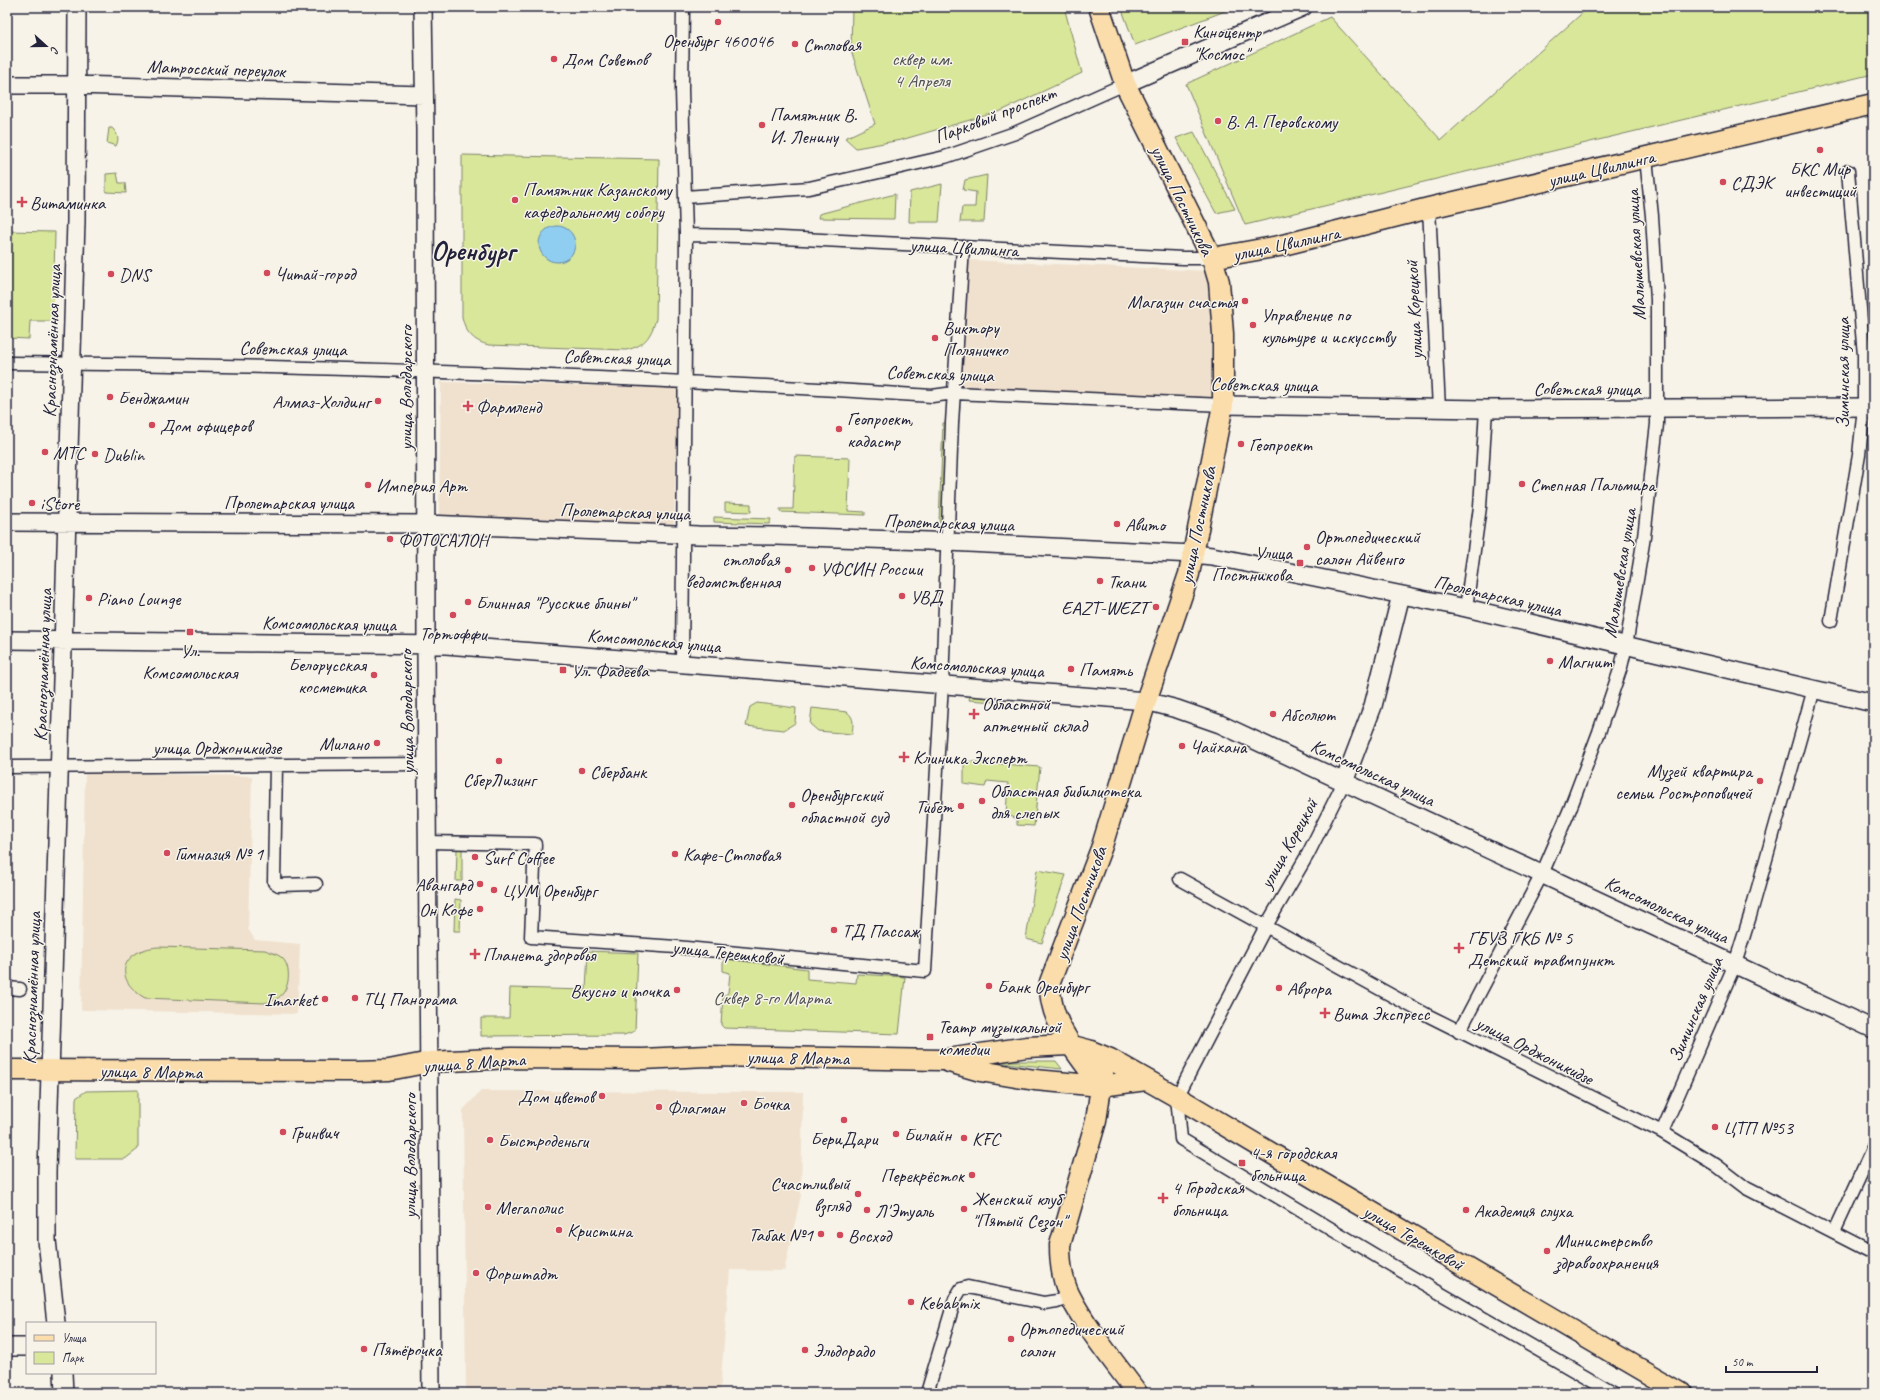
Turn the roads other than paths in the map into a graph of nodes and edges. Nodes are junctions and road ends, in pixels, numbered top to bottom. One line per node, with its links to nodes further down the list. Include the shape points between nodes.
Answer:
1 (77, 7): 6 (main road, Краснознамённая улица)
2 (423, 7): 9 (main road, улица Володарского)
3 (683, 7): 13 (street)
4 (1099, 7): 7 (main road, улица Постникова)
5 (1303, 7): 7 (main road, Парковый проспект)
6 (75, 84): 8 (main road, Матросский переулок); 9 (main road, Матросский переулок); 19 (main road, Краснознамённая улица, via 77,171)
7 (1125, 84): 13 (street, Парковый проспект, via 979,146 945,157 809,188); 17 (main road, улица Постникова)
8 (7, 85)
9 (424, 95): 20 (main road, улица Володарского)
10 (1873, 104): 11 (main road, улица Цвиллинга)
11 (1646, 158): 14 (main road, улица Цвиллинга); 27 (street, Малышевская улица, via 1657,300)
12 (1848, 171): 24 (street, Зиминская улица)
13 (685, 197): 15 (street)
14 (1429, 208): 17 (main road, улица Цвиллинга, via 1287,244); 25 (street, улица Корецкой)
15 (686, 235): 16 (street, улица Цвиллинга); 21 (street)
16 (963, 247): 17 (street, улица Цвиллинга); 22 (street)
17 (1212, 258): 23 (main road, улица Постникова, via 1219,282 1222,319)
18 (7, 363): 19 (street, Советская улица)
19 (72, 363): 20 (street, Советская улица); 29 (main road, Краснознамённая улица)
20 (427, 372): 21 (street, Советская улица); 30 (main road, улица Володарского)
21 (686, 381): 22 (street, Советская улица, via 932,396); 31 (street)
22 (954, 393): 23 (street, Советская улица); 32 (street)
23 (1222, 405): 25 (main road, Советская улица); 33 (main road, улица Постникова)
24 (1869, 407): 27 (main road, Советская улица); 36 (street, Зиминская улица)
25 (1439, 409): 26 (main road, Советская улица)
26 (1486, 409): 27 (main road, Советская улица); 35 (street, via 1480,507)
27 (1657, 409): 40 (street, Малышевская улица, via 1644,537)
28 (7, 522): 29 (main road, Пролетарская улица)
29 (68, 522): 30 (main road, Пролетарская улица); 38 (main road, Краснознамённая улица)
30 (426, 524): 31 (main road, Пролетарская улица); 39 (main road, улица Володарского)
31 (685, 534): 32 (main road, Пролетарская улица); 41 (street)
32 (949, 543): 33 (main road, Пролетарская улица); 42 (street)
33 (1194, 554): 34 (main road, Пролетарская улица); 44 (main road, улица Постникова)
34 (1401, 595): 35 (main road, Пролетарская улица); 50 (main road, улица Корецкой, via 1373,706)
35 (1466, 608): 40 (main road, Пролетарская улица)
36 (1831, 621)
37 (7, 640): 38 (main road, Комсомольская улица)
38 (65, 640): 39 (main road, Комсомольская улица); 49 (main road, Краснознамённая улица)
39 (426, 645): 41 (main road, Комсомольская улица); 46 (main road, улица Володарского)
40 (1626, 646): 43 (main road, Пролетарская улица); 52 (street, Малышевская улица, via 1599,732)
41 (682, 663): 42 (main road, Комсомольская улица)
42 (942, 684): 44 (main road, Комсомольская улица); 51 (street, улица Терешковой, via 925,971 676,947 531,937 535,844)
43 (1814, 689): 45 (main road, Пролетарская улица); 56 (street, Зиминская улица)
44 (1146, 701): 50 (main road, Комсомольская улица, via 1220,724); 61 (main road, улица Постникова, via 1102,846 1050,982 1049,995)
45 (1873, 703)
46 (428, 764): 47 (street, улица Орджоникидзе); 51 (main road, улица Володарского)
47 (276, 765): 49 (street, улица Орджоникидзе); 54 (street, via 274,882 279,885)
48 (7, 767): 49 (street, улица Орджоникидзе)
49 (60, 768): 66 (main road, Краснознамённая улица)
50 (1344, 782): 52 (main road, Комсомольская улица); 55 (street, улица Корецкой, via 1308,854)
51 (428, 842): 64 (main road, улица Володарского)
52 (1542, 874): 56 (main road, Комсомольская улица); 60 (street, Малышевская улица)
53 (1180, 879): 55 (street, улица Орджоникидзе)
54 (316, 884)
55 (1266, 926): 60 (street, улица Орджоникидзе); 69 (street, улица Корецкой)
56 (1735, 964): 59 (main road, Комсомольская улица); 70 (street, Зиминская улица)
57 (7, 988): 58 (street)
58 (20, 988)
59 (1873, 1029)
60 (1459, 1032): 70 (street, улица Орджоникидзе)
61 (1069, 1044): 62 (main road, улица Терешковой); 63 (main road, улица 8 Марта, via 1027,1047); 68 (main road, улица Постникова)
62 (1110, 1059): 67 (main road, улица Терешковой); 68 (main road)
63 (941, 1060): 64 (main road, улица 8 Марта, via 707,1056 511,1058); 68 (main road, улица 8 Марта, via 980,1071)
64 (430, 1062): 66 (main road, улица 8 Марта, via 389,1070 356,1071); 80 (main road, улица Володарского)
65 (7, 1070): 66 (main road, улица 8 Марта)
66 (49, 1070): 75 (main road, Краснознамённая улица, via 47,1240)
67 (1146, 1080): 68 (main road); 69 (main road, улица Терешковой)
68 (1100, 1086): 74 (main road, via 1096,1121 1060,1245 1061,1266)
69 (1177, 1097): 83 (street, via 1181,1140); 84 (main road, улица Терешковой)
70 (1662, 1132): 72 (street, улица Орджоникидзе, via 1716,1165 1746,1188)
71 (1873, 1148): 72 (street)
72 (1834, 1232): 73 (street, улица Орджоникидзе)
73 (1873, 1252)
74 (1070, 1296): 81 (street, via 1044,1303 968,1287 961,1289 955,1299); 82 (main road)
75 (56, 1322)
76 (7, 1346): 77 (main road)
77 (26, 1347)
78 (63, 1374): 79 (main road)
79 (64, 1393)
80 (431, 1393)
81 (927, 1393)
82 (1137, 1393)
83 (1614, 1393)
84 (1682, 1393)

